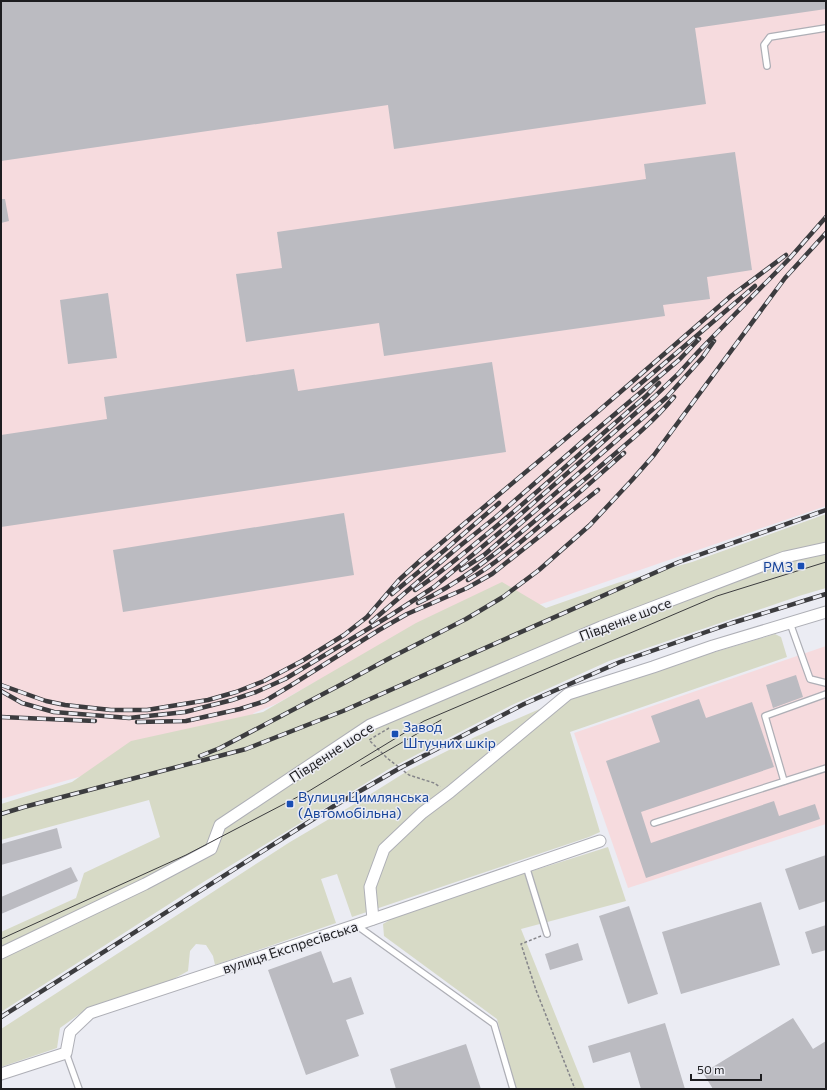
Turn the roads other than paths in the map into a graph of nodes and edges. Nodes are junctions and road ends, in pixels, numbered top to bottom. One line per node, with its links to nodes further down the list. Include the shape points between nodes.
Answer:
1 (826, 28): 2 (lane, via 770,36 764,45)
2 (767, 66)
3 (826, 548): 16 (street, Південне шосе, via 786,557 601,627 370,725 220,825 211,849 145,884)
4 (826, 612): 5 (street)
5 (790, 623): 6 (lane, via 810,679); 13 (street, via 568,694 422,813 384,849 370,887)
6 (826, 683)
7 (826, 694): 9 (lane, via 765,716)
8 (826, 768): 9 (lane)
9 (784, 781): 10 (lane)
10 (654, 823)
11 (600, 841): 12 (street, вулиця Експресівська)
12 (526, 866): 13 (street, вулиця Експресівська); 15 (lane)
13 (373, 919): 14 (street, вулиця Експресівська)
14 (356, 925): 17 (street, вулиця Експресівська, via 90,1013 70,1032); 20 (lane, via 494,1024)
15 (547, 934)
16 (1, 953)
17 (66, 1053): 18 (street); 19 (lane)
18 (1, 1074)
19 (78, 1089)
20 (513, 1089)

